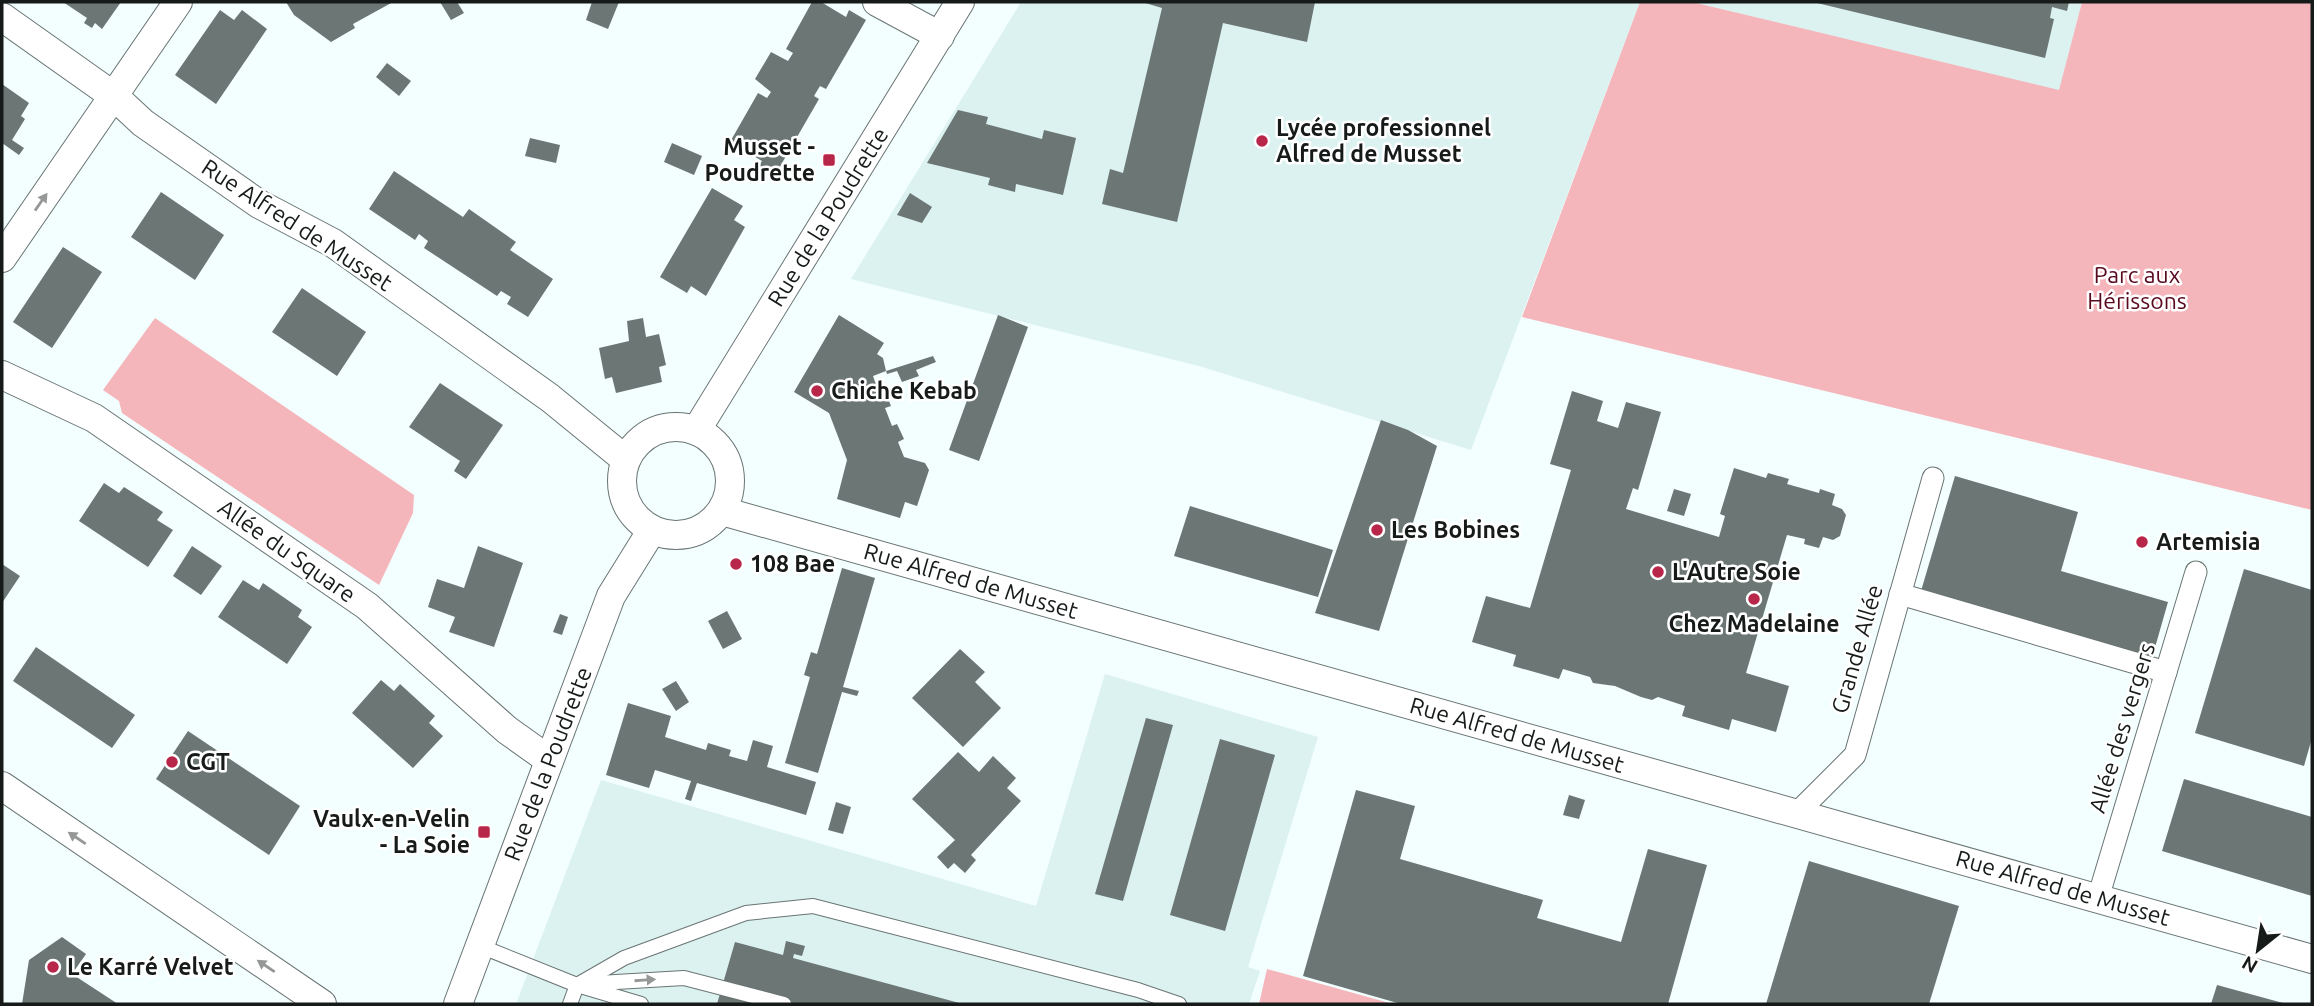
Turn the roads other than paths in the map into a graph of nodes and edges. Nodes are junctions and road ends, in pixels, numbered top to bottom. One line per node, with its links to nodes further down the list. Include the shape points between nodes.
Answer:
1 (178, 2): 6 (street)
2 (877, 2): 5 (street)
3 (960, 2): 5 (street, Rue de la Poudrette)
4 (2, 17): 6 (street, Rue Alfred de Musset)
5 (940, 36): 9 (street, Rue de la Poudrette)
6 (115, 97): 7 (street, one-way to 6); 10 (street, Rue Alfred de Musset, via 143,123 259,204 333,243 550,398)
7 (2, 258)
8 (2, 375): 17 (street, Allée du Square, via 94,418 366,606 507,730)
9 (696, 431): 10 (street, via 663,428 647,435); 12 (street, via 715,444 727,465 730,480)
10 (626, 460): 13 (street, via 622,476 628,508)
11 (1933, 478): 15 (street, Grande Allée)
12 (722, 511): 13 (street, via 711,523 683,535); 19 (street, Rue Alfred de Musset)
13 (652, 530): 17 (street, Rue de la Poudrette, via 611,596)
14 (2196, 572): 16 (street, Allée des vergers)
15 (1900, 594): 16 (street); 19 (street, Grande Allée, via 1855,754)
16 (2166, 671): 20 (street, Allée des vergers)
17 (549, 760): 21 (street, Rue de la Poudrette)
18 (2, 786): 25 (street, one-way to 18)
19 (1797, 813): 20 (street, Rue Alfred de Musset)
20 (2098, 898): 22 (street, Rue Alfred de Musset)
21 (480, 946): 23 (lane); 26 (street, Rue de la Poudrette)
22 (2312, 958)
23 (577, 985): 24 (lane, via 624,958 746,913 813,906 1138,990); 27 (lane); 28 (lane); 29 (lane, one-way to 29, via 684,978)
24 (1154, 1001): 30 (lane)
25 (322, 1004)
26 (458, 1004)
27 (569, 1004)
28 (641, 1004)
29 (784, 1004)
30 (1179, 1004)

